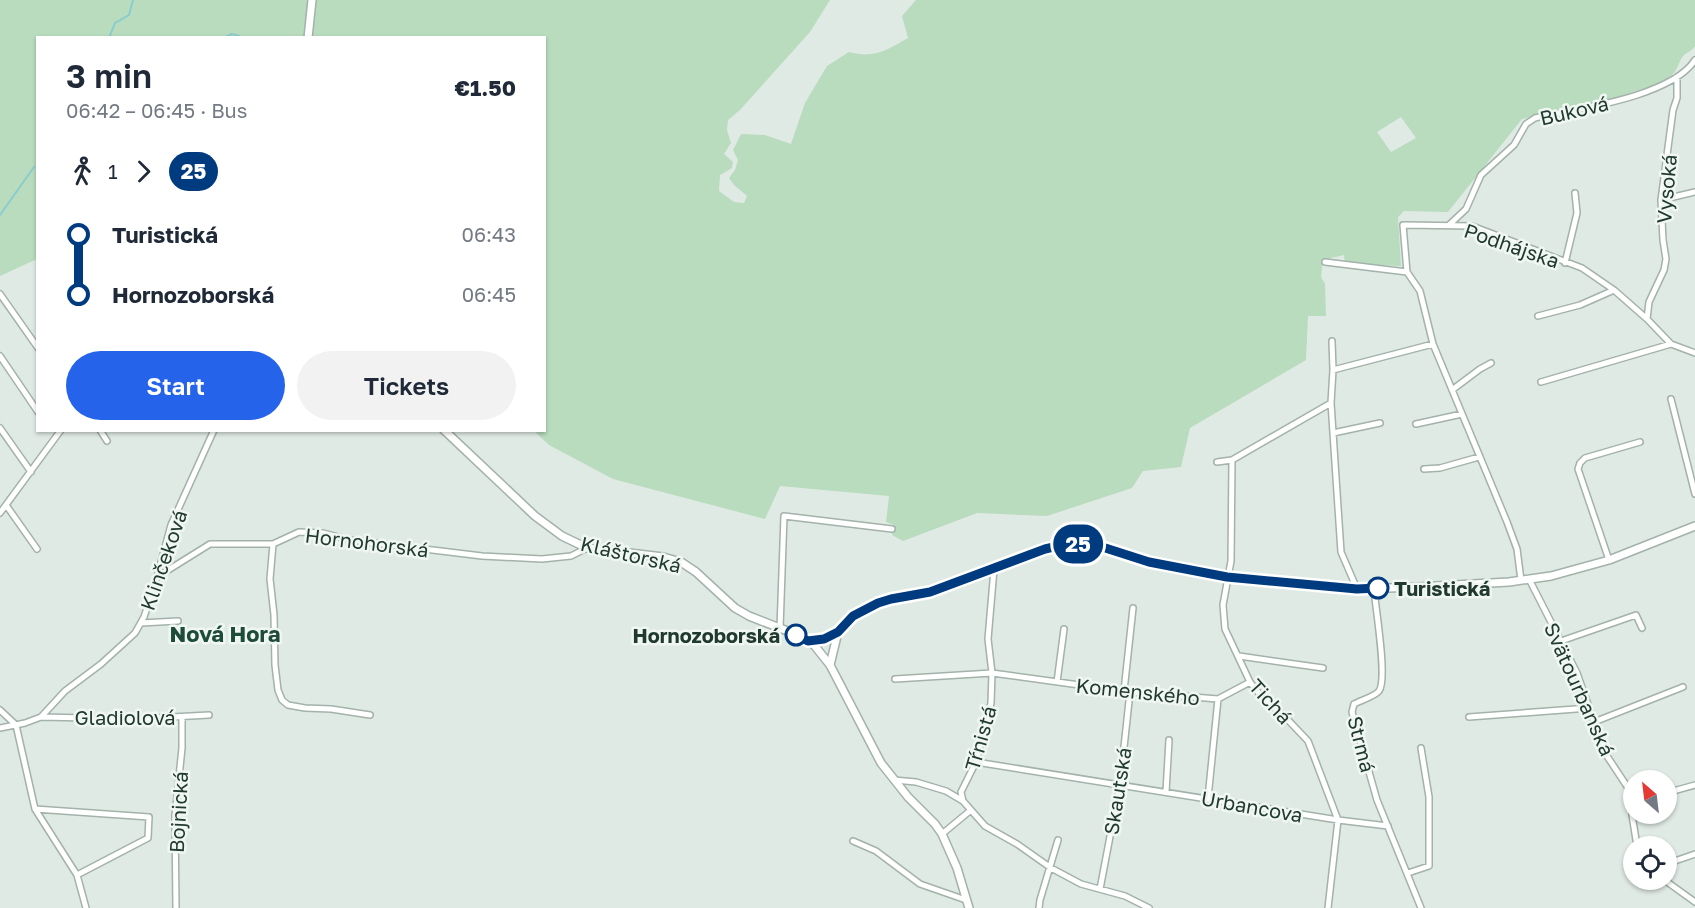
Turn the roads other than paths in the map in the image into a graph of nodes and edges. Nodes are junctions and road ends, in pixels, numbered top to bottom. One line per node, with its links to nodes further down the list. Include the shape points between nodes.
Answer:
1 (312, 0): 2 (street)
2 (308, 36)
3 (1695, 62): 4 (street)
4 (1677, 78): 7 (street, Vysoká); 8 (street, Buková, via 1622,99 1535,118 1526,124 1514,145 1481,175 1466,209)
5 (1695, 192): 7 (street)
6 (1575, 193): 10 (street, via 1577,213)
7 (1661, 200): 15 (street, Vysoká, via 1666,259 1649,302)
8 (1449, 225): 10 (street, Podhájska, via 1472,226); 11 (street, Podhájska, via 1403,225)
9 (1325, 262): 11 (street)
10 (1565, 263): 12 (street, Podhájska, via 1582,268)
11 (1407, 272): 17 (street, via 1420,291)
12 (1614, 290): 14 (street, via 1580,305); 15 (street, Podhájska)
13 (0, 294): 19 (street)
14 (1538, 316)
15 (1647, 319): 18 (street, Podhájska)
16 (1332, 341): 23 (street)
17 (1433, 344): 23 (street); 25 (street)
18 (1671, 344): 20 (street, Podhájska); 24 (street)
19 (36, 345)
20 (1695, 353)
21 (0, 356): 28 (street)
22 (1491, 363): 25 (street)
23 (1332, 370): 27 (street)
24 (1541, 382)
25 (1452, 390): 29 (street)
26 (1671, 399): 47 (street)
27 (1331, 403): 38 (street); 43 (street)
28 (36, 409)
29 (1462, 414): 31 (street); 42 (street)
30 (1380, 423): 38 (street)
31 (1416, 424)
32 (0, 428): 46 (street)
33 (51, 432): 39 (street)
34 (60, 432): 39 (street)
35 (101, 432): 40 (street)
36 (213, 432): 57 (street, Klinčeková, via 171,525)
37 (446, 432): 53 (street, Kláštorská, via 544,524)
38 (1333, 434): 61 (street, via 1341,552)
39 (55, 438): 46 (street)
40 (107, 441)
41 (1640, 442): 55 (street, via 1585,458 1578,469)
42 (1479, 458): 45 (street); 59 (street, via 1514,540)
43 (1232, 460): 44 (street); 58 (street, Tichá, via 1231,561)
44 (1217, 462)
45 (1424, 469)
46 (31, 472): 48 (street)
47 (1695, 494)
48 (6, 505): 49 (street); 54 (street)
49 (0, 513)
50 (1695, 526): 55 (street)
51 (892, 529): 65 (street, via 784,516)
52 (273, 544): 53 (street, Hornohorská, via 299,532 482,556 542,559 571,555); 57 (street, Hornohorská, via 210,544); 84 (street, via 270,579 275,665 282,700 305,708)
53 (587, 548): 65 (street, Kláštorská, via 681,562 735,608)
54 (37, 549)
55 (1609, 560): 59 (street)
56 (994, 569): 58 (street, via 1071,543 1096,545 1149,562); 68 (street, via 930,592 878,603 853,616); 74 (street, Tŕnistá, via 988,639)
57 (157, 577): 64 (street, Klinčeková)
58 (1227, 577): 61 (street); 71 (street, Tichá, via 1222,605 1226,629)
59 (1525, 580): 60 (street); 70 (street, Svätourbanská)
60 (1374, 588): 61 (street); 105 (street, Strmá, via 1383,668 1381,686 1378,692 1354,704 1352,712)
61 (1357, 589)
62 (1133, 608): 79 (street, Skautská)
63 (178, 621): 64 (street, Klinčeková)
64 (141, 623): 85 (street, Klinčeková, via 101,663 65,690)
65 (780, 628): 69 (street, Kláštorská)
66 (1642, 628): 70 (street, via 1636,615)
67 (1064, 629): 76 (street, Komenského)
68 (838, 632): 69 (street); 72 (street)
69 (808, 641): 72 (street, Kláštorská)
70 (1562, 641): 81 (street, Svätourbanská)
71 (1239, 656): 73 (street); 77 (street, Tichá)
72 (830, 665): 94 (street, Kláštorská)
73 (1323, 668)
74 (993, 673): 75 (street, Tŕnistá); 76 (street, Komenského); 93 (street, Tŕnistá, via 991,703)
75 (895, 679)
76 (1057, 682): 79 (street, Komenského)
77 (1250, 682): 80 (street, Komenského); 104 (street, Tichá, via 1308,741)
78 (1683, 687): 88 (street)
79 (1127, 692): 80 (street, Komenského); 96 (street, Skautská)
80 (1218, 699): 100 (street)
81 (1589, 708): 87 (street); 88 (street, Svätourbanská)
82 (0, 710): 89 (street)
83 (209, 715): 86 (street, Gladiolová)
84 (370, 715)
85 (41, 717): 86 (street, Gladiolová); 89 (street)
86 (182, 717): 119 (street, Bojnická, via 175,816)
87 (1469, 717)
88 (1594, 722): 95 (street, Svätourbanská, via 1605,753)
89 (16, 725): 90 (street); 102 (street)
90 (0, 728)
91 (1169, 740): 99 (street)
92 (1421, 748): 112 (street, via 1429,797 1429,866)
93 (976, 762): 96 (street, Urbancova); 101 (street, Tŕnistá, via 962,792)
94 (893, 780): 101 (street, via 946,791); 106 (street, Kláštorská)
95 (1623, 780)
96 (1120, 784): 99 (street, Urbancova); 114 (street, Skautská)
97 (1695, 785): 98 (street)
98 (1677, 790)
99 (1166, 792): 100 (street, Urbancova)
100 (1208, 798): 104 (street, Urbancova)
101 (963, 801): 103 (street)
102 (36, 809): 113 (street); 113 (street, via 149,817 148,838)
103 (971, 810): 106 (street); 111 (street, via 985,826)
104 (1338, 820): 105 (street, Urbancova); 122 (street)
105 (1388, 826): 112 (street, Strmá)
106 (942, 834): 117 (street, Kláštorská)
107 (1058, 840): 111 (street)
108 (853, 841): 117 (street, via 876,851 920,884)
109 (1695, 854): 110 (street)
110 (1677, 860)
111 (1051, 868): 114 (street); 120 (street)
112 (1408, 873): 123 (street, Strmá)
113 (77, 874): 118 (street)
114 (1100, 889): 121 (street)
115 (1677, 889): 116 (street)
116 (1695, 902)
117 (968, 904)
118 (86, 908)
119 (176, 908)
120 (1039, 908)
121 (1149, 908)
122 (1328, 908)
123 (1421, 908)

